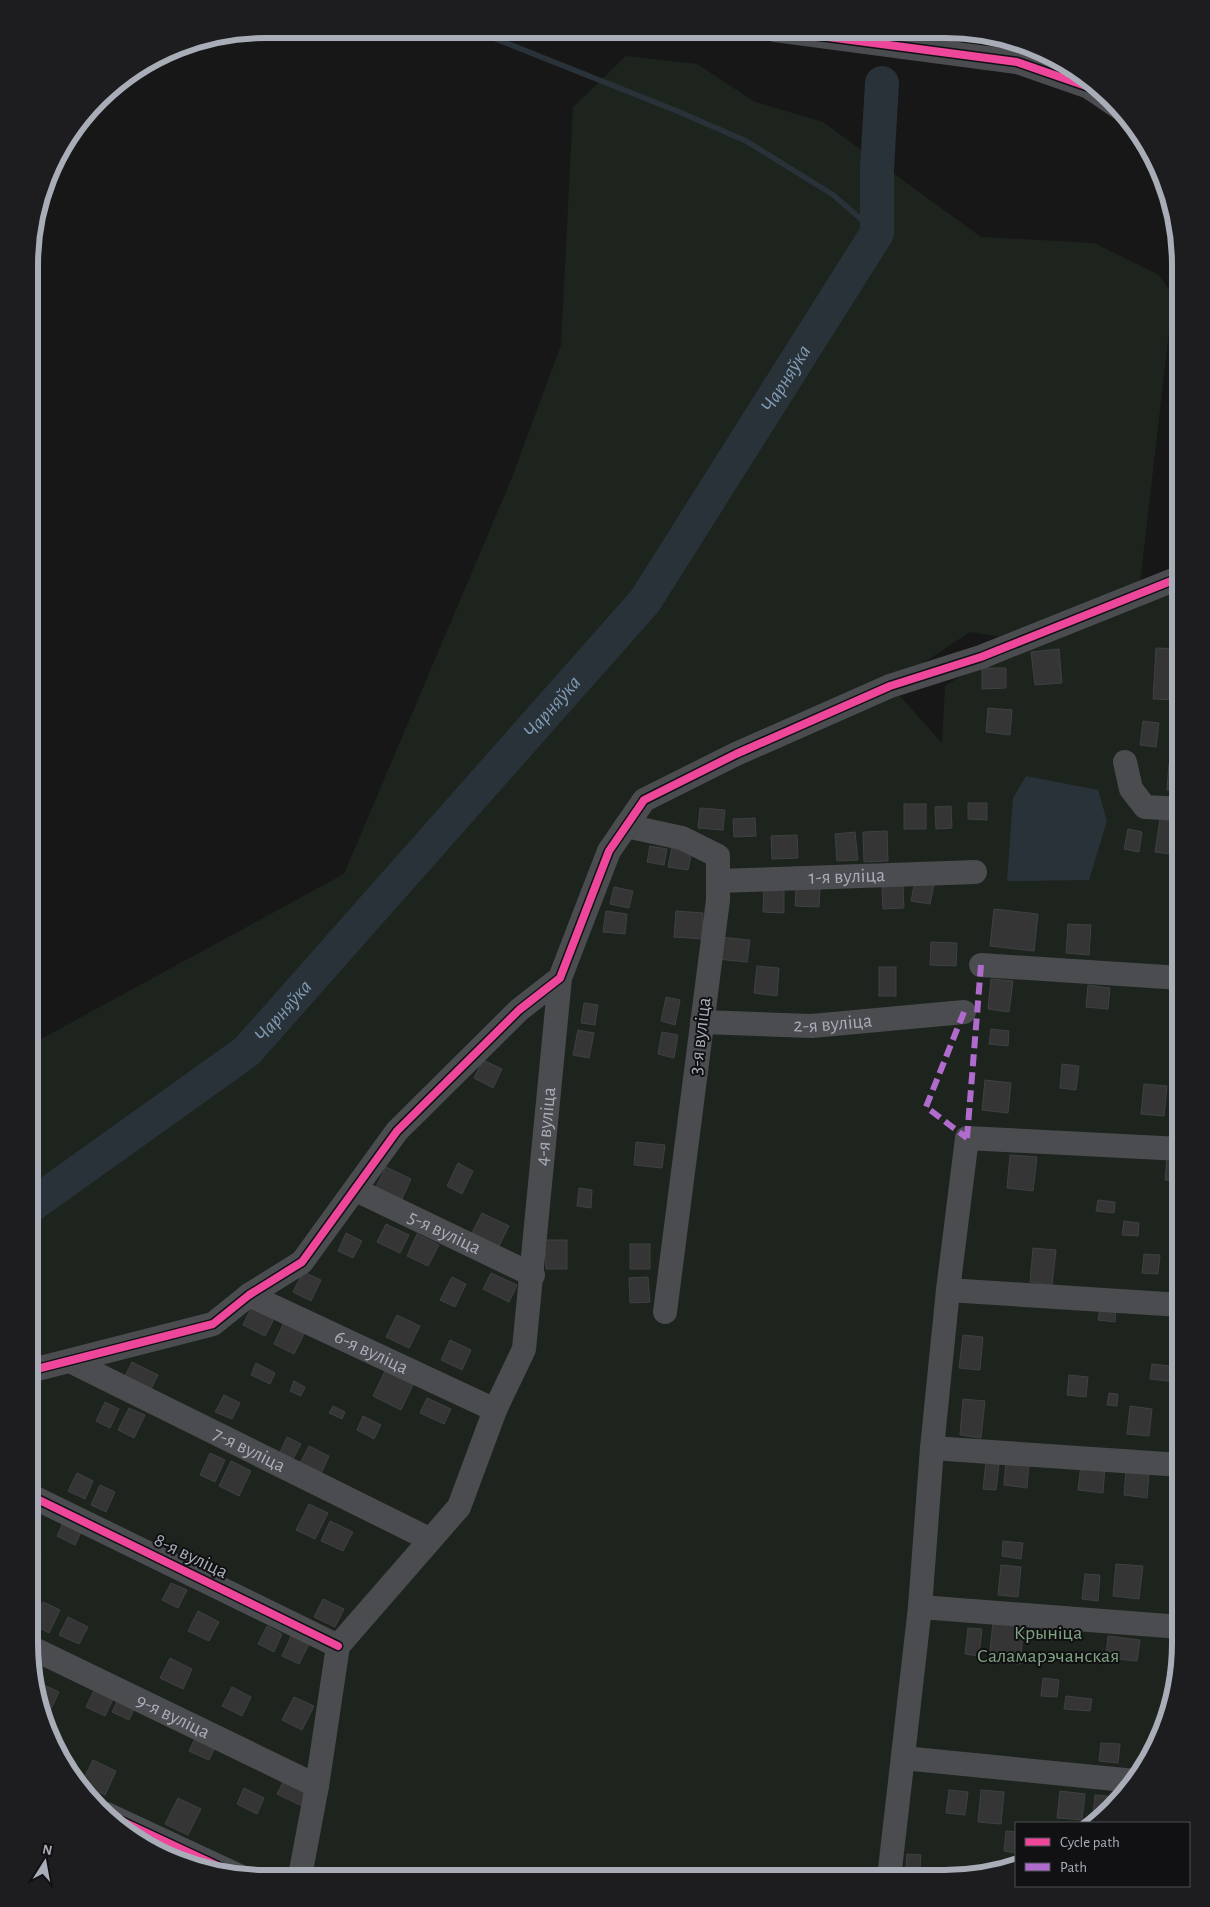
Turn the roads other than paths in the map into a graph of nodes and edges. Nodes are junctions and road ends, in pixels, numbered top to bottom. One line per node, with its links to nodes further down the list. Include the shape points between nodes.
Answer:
1 (836, 38): 2 (street, via 1017,62)
2 (1086, 86)
3 (1172, 581): 6 (street, 4-я вуліца, via 981,657 890,686 754,746 644,800)
4 (1125, 762): 5 (street, via 1131,789 1145,807)
5 (1172, 808)
6 (626, 826): 8 (street, 3-я вуліца, via 682,838 718,856); 11 (street, 4-я вуліца, via 609,851)
7 (975, 872): 8 (street, 1-я вуліца)
8 (718, 882): 13 (street, 3-я вуліца)
9 (981, 965): 10 (street)
10 (1172, 977)
11 (560, 978): 15 (street, via 519,1010 397,1132); 16 (street, 4-я вуліца)
12 (964, 1012): 13 (street, 2-я вуліца, via 812,1026)
13 (702, 1022): 20 (street, 3-я вуліца)
14 (1172, 1149): 17 (street, via 967,1138)
15 (356, 1190): 16 (street, 5-я вуліца); 18 (street, via 302,1262)
16 (533, 1274): 23 (street, 4-я вуліца, via 524,1349)
17 (948, 1290): 19 (street); 24 (street)
18 (249, 1295): 21 (street, via 213,1324); 23 (street, 6-я вуліца)
19 (1172, 1304)
20 (665, 1312)
21 (70, 1361): 22 (street); 27 (street, 7-я вуліца)
22 (38, 1369)
23 (495, 1410): 27 (street, 4-я вуліца, via 459,1507)
24 (932, 1448): 25 (street); 28 (street)
25 (1172, 1464)
26 (38, 1499): 30 (street, 8-я вуліца)
27 (429, 1539): 30 (street, 4-я вуліца)
28 (920, 1607): 29 (street); 32 (street)
29 (1172, 1626)
30 (338, 1646): 34 (street)
31 (38, 1651): 34 (street, 9-я вуліца)
32 (903, 1758): 33 (street); 38 (street)
33 (1127, 1779)
34 (317, 1786): 37 (street)
35 (128, 1824): 36 (street)
36 (211, 1863)
37 (301, 1870)
38 (890, 1870)

